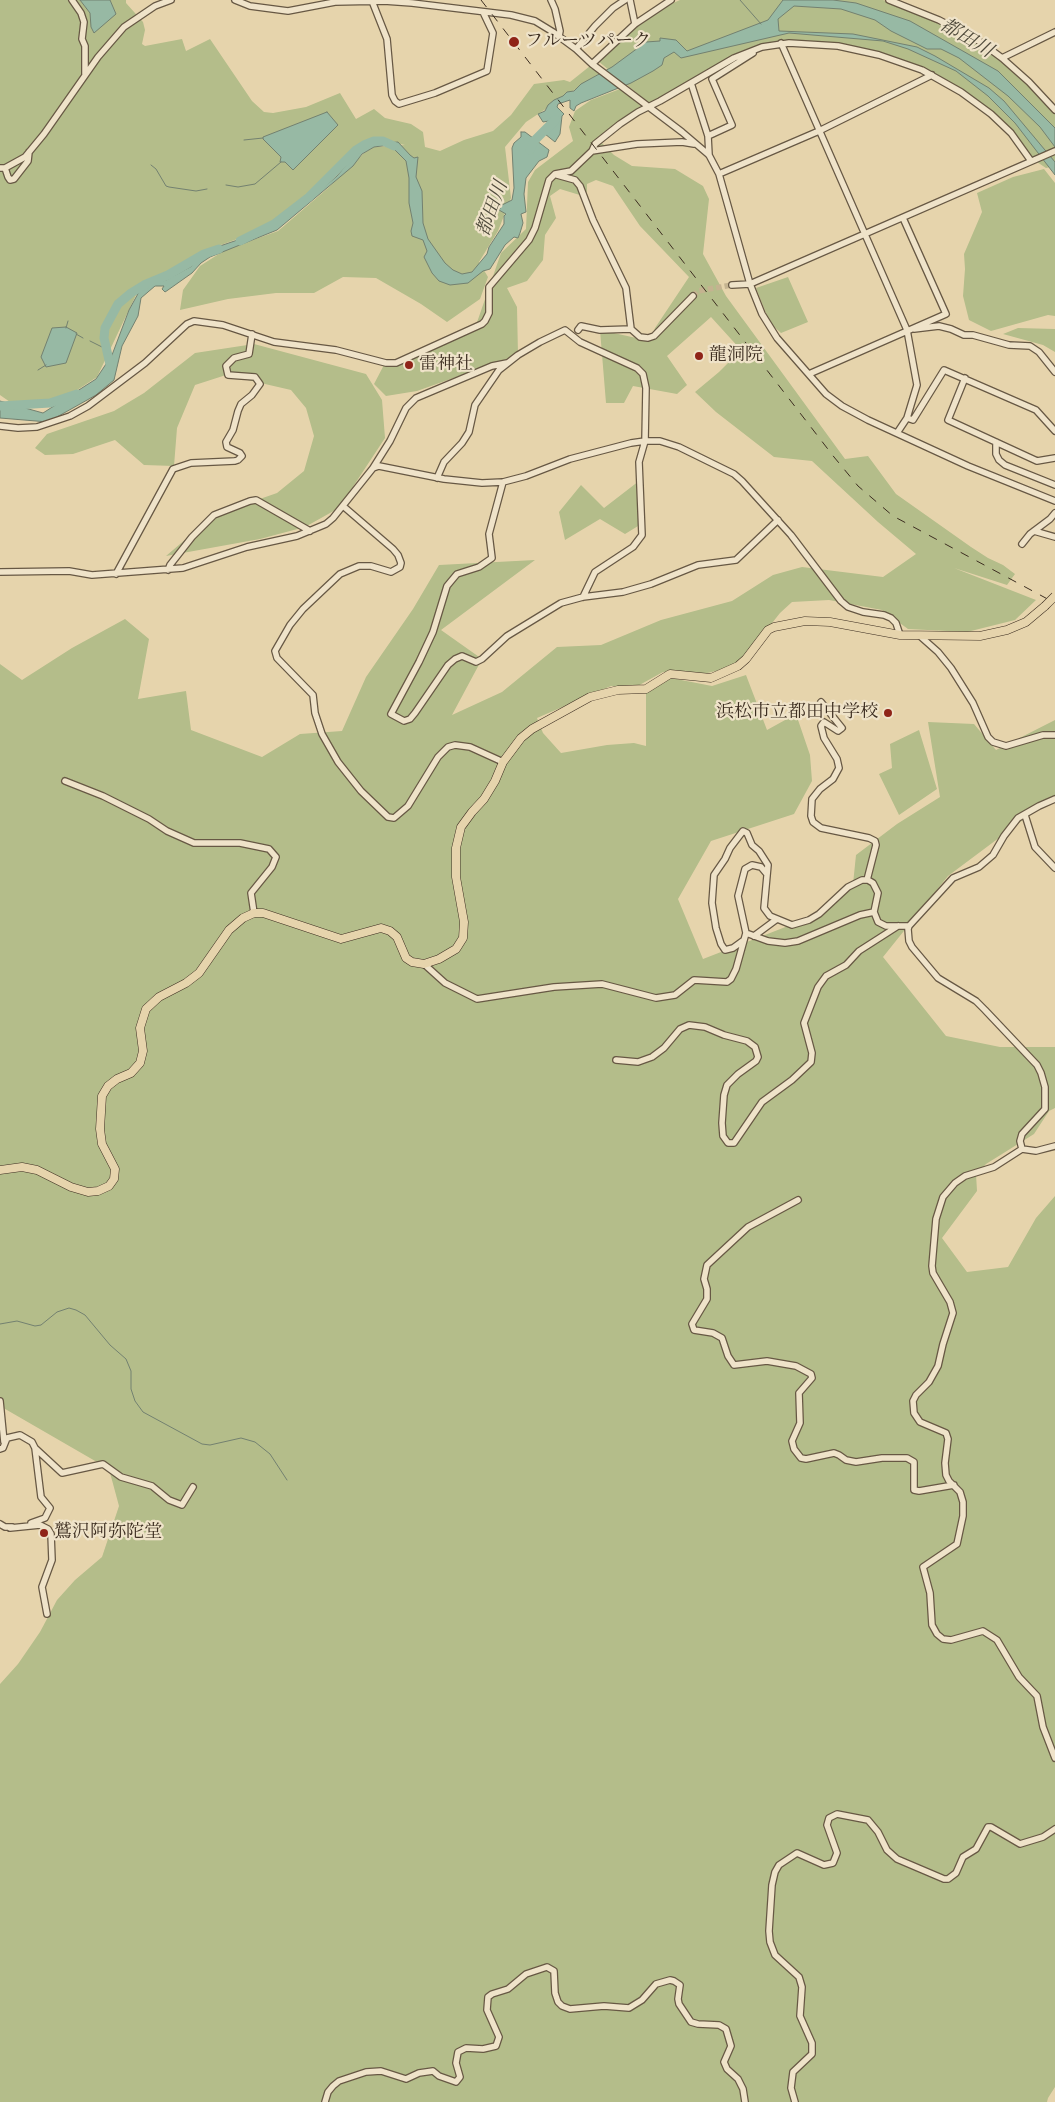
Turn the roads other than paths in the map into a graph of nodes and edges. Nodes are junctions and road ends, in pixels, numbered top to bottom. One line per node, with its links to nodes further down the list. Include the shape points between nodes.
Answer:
1 (72, 0): 20 (street, via 84,22)
2 (170, 0): 20 (street, via 124,27)
3 (235, 0): 9 (street, via 250,6 288,11 335,2)
4 (551, 0): 14 (street)
5 (625, 0): 17 (street, via 595,26)
6 (630, 0): 12 (street)
7 (671, 0): 12 (street)
8 (889, 0): 18 (street, via 955,27)
9 (372, 1): 10 (street); 11 (street, via 387,39 392,95 399,104 487,71 493,33)
10 (412, 2): 11 (street)
11 (484, 12): 14 (street, via 535,21)
12 (635, 24): 19 (street)
13 (1055, 32): 18 (street)
14 (559, 36): 17 (street)
15 (781, 43): 16 (street); 21 (street, via 858,50); 25 (street)
16 (762, 46): 22 (street); 26 (street, via 712,79 732,125)
17 (576, 49): 19 (street)
18 (1002, 58): 24 (street)
19 (592, 64): 23 (street)
20 (85, 74): 30 (street)
21 (932, 75): 25 (street); 32 (street, via 998,120)
22 (691, 83): 23 (street); 26 (street)
23 (647, 106): 27 (street); 28 (street, via 595,144)
24 (1055, 110)
25 (819, 131): 35 (street); 37 (street)
26 (708, 136): 31 (street)
27 (696, 144): 28 (street, via 637,144); 31 (street)
28 (592, 151): 34 (street, via 571,171)
29 (1055, 151): 32 (street)
30 (29, 152): 33 (street); 33 (street, via 28,161 14,179 10,180)
31 (709, 155): 35 (street)
32 (1031, 161): 36 (street)
33 (3, 168)
34 (555, 174): 41 (street, via 575,180 580,186 592,220 626,288); 44 (street, via 544,192 529,240 490,283 486,322 396,363 336,350 274,342)
35 (719, 174): 38 (street)
36 (903, 218): 37 (street); 43 (street, via 946,314)
37 (864, 235): 38 (street); 43 (street)
38 (750, 284): 39 (street); 47 (street, via 769,327)
39 (732, 286)
40 (693, 296): 41 (street, via 654,336 640,337)
41 (631, 329): 42 (street, via 600,330 581,326)
42 (578, 330)
43 (907, 330): 46 (street, via 939,326 964,335 1030,346); 47 (street); 49 (street, via 917,380)
44 (252, 334): 50 (street, via 194,321 146,364 70,416 37,427); 70 (street, via 250,354 234,358 226,366 228,375 255,377 260,384 241,404 226,442 242,456 235,461 191,463 173,469)
45 (507, 363): 53 (street, via 565,330 580,342 637,368 643,374 646,388); 56 (street, via 492,366 416,398 406,408); 57 (street, via 475,405 469,432 444,462)
46 (1055, 372)
47 (809, 374): 52 (street, via 826,394 842,406)
48 (964, 378): 49 (street, via 944,370 913,420); 51 (street, via 1036,410); 54 (street, via 948,420)
49 (906, 418): 52 (street)
50 (0, 426)
51 (1055, 430)
52 (897, 433): 60 (street)
53 (645, 441): 58 (street, via 570,459); 63 (street, via 679,448 734,474); 72 (street, via 639,462 641,539 595,572)
54 (996, 442): 55 (street, via 1036,461); 59 (street, via 999,460)
55 (1055, 458)
56 (373, 468): 57 (street, via 378,466); 61 (street)
57 (437, 478): 58 (street)
58 (503, 482): 72 (street, via 489,534 492,558 479,567 453,576 433,632 391,714 404,721 410,719 455,659 462,656 476,662 519,628 561,603)
59 (1055, 485)
60 (1055, 501)
61 (343, 506): 64 (street, via 326,524); 77 (street, via 393,549 400,567 391,572 360,566 340,574 303,609 275,651 277,658 313,695 322,734 338,762 361,791 388,817 394,818 408,806 438,757 448,747 470,748)
62 (1055, 513): 65 (street)
63 (778, 520): 72 (street, via 736,560 698,565 624,592); 73 (street, via 841,601 848,607 891,618)
64 (310, 531): 68 (street); 68 (street, via 256,500 250,501 214,515 192,537)
65 (1034, 531): 66 (street); 67 (street)
66 (1055, 537)
67 (1022, 544)
68 (168, 570): 70 (street)
69 (0, 572): 70 (street)
70 (116, 574)
71 (1055, 596): 74 (main road, bridge, via 1026,622 1007,630 980,636)
72 (583, 597)
73 (900, 635): 74 (main road); 77 (main road, via 830,622 774,627 742,663 711,678 670,674 646,689 618,690 590,697 532,729 511,748)
74 (920, 636): 76 (street, via 951,668 992,742 1006,746)
75 (821, 702): 83 (street, via 842,728 838,731 824,722 821,726 839,768 812,799 811,816 821,828 875,841)
76 (1055, 735)
77 (502, 762): 92 (main road, via 484,799 461,827 456,848 456,877 464,922 462,938 456,949)
78 (65, 781): 85 (street, via 103,796 194,843 240,843 269,849 276,857 251,893)
79 (1055, 799): 80 (street)
80 (1025, 815): 81 (street, via 1035,847); 88 (street, via 1013,823 993,855 979,867 953,878)
81 (1055, 868)
82 (766, 873): 86 (street, via 764,908 770,916); 89 (street, via 761,867 752,865 745,869 738,896); 91 (street, via 768,865 752,845 746,831 740,833 714,875 712,902 721,944 725,950)
83 (867, 880): 84 (street, via 874,883 878,893); 86 (street, via 848,887 809,920 792,925)
84 (874, 912): 87 (street, via 878,922); 90 (street, via 798,941 768,941)
85 (254, 913): 92 (main road, via 341,940 381,928 397,937 406,958); 96 (main road, via 229,930 198,973 186,983 159,996 146,1009 140,1028 143,1051 140,1063 131,1073 108,1086 102,1096 102,1144 115,1169 109,1186 98,1192 88,1192 37,1170 22,1167)
86 (778, 919): 90 (street)
87 (898, 926): 88 (street); 93 (street, via 826,976 818,987 804,1023 812,1053 811,1062 762,1102 734,1143 728,1143 723,1136 724,1095 727,1085 758,1057 755,1047 747,1041 704,1027 689,1026 680,1029 652,1057 638,1062)
88 (909, 926): 95 (street, via 909,941 938,978 976,1001 1041,1072 1045,1109 1022,1134)
89 (746, 933): 90 (street); 91 (street)
90 (754, 936)
91 (744, 940): 92 (street, via 730,981 694,980 675,995 656,998 602,984 554,987 477,999 445,983)
92 (424, 964)
93 (616, 1060)
94 (1055, 1146): 95 (street, via 1036,1151)
95 (1022, 1149): 101 (street, via 994,1167 955,1183 943,1197 936,1219 933,1270 953,1313 938,1366 913,1402 914,1413 920,1422 946,1433 946,1474)
96 (0, 1170)
97 (798, 1200): 101 (street, via 748,1227 707,1265 704,1279 707,1299 692,1324 694,1330 720,1337 734,1365 767,1360 796,1366 812,1376 799,1393 800,1423 792,1441 801,1458 834,1453 856,1462 907,1458 914,1462 914,1490 919,1492)
98 (0, 1401): 99 (street)
99 (2, 1447): 100 (street, via 7,1438 20,1435)
100 (35, 1448): 102 (street, via 62,1473 103,1464 121,1477 152,1486 168,1500 182,1505); 104 (street, via 41,1496 50,1508 45,1518)
101 (954, 1485): 106 (street, via 963,1502 958,1541 923,1569 930,1593 932,1625 943,1639 983,1632 997,1640 1019,1677 1036,1696)
102 (193, 1487)
103 (0, 1524): 104 (street)
104 (10, 1528): 105 (street, via 40,1525 51,1534 52,1560 42,1586)
105 (47, 1614)
106 (1055, 1758)
107 (1055, 1829): 110 (street, via 1043,1837 1020,1844 988,1827 976,1849 963,1857 956,1873 944,1879 897,1859 887,1850 868,1820 837,1814 826,1824 837,1853 833,1863 824,1865 797,1853 779,1865 772,1885 770,1942 775,1955 799,1977 802,1987 800,2016 812,2043 812,2054 793,2072 791,2088)
108 (325, 2102): 109 (street, via 328,2092 339,2081 366,2072 381,2071 406,2079 433,2071 456,2082 460,2077 456,2063 458,2052 466,2048 496,2046 499,2037 487,2010 488,1998 526,1974 547,1967 554,1971 558,2002 570,2009 628,2008 642,2000 656,1984 674,1980 680,1985 679,2004 691,2022 719,2025 726,2029 731,2046 724,2062 738,2079)
109 (745, 2102)
110 (795, 2102)

